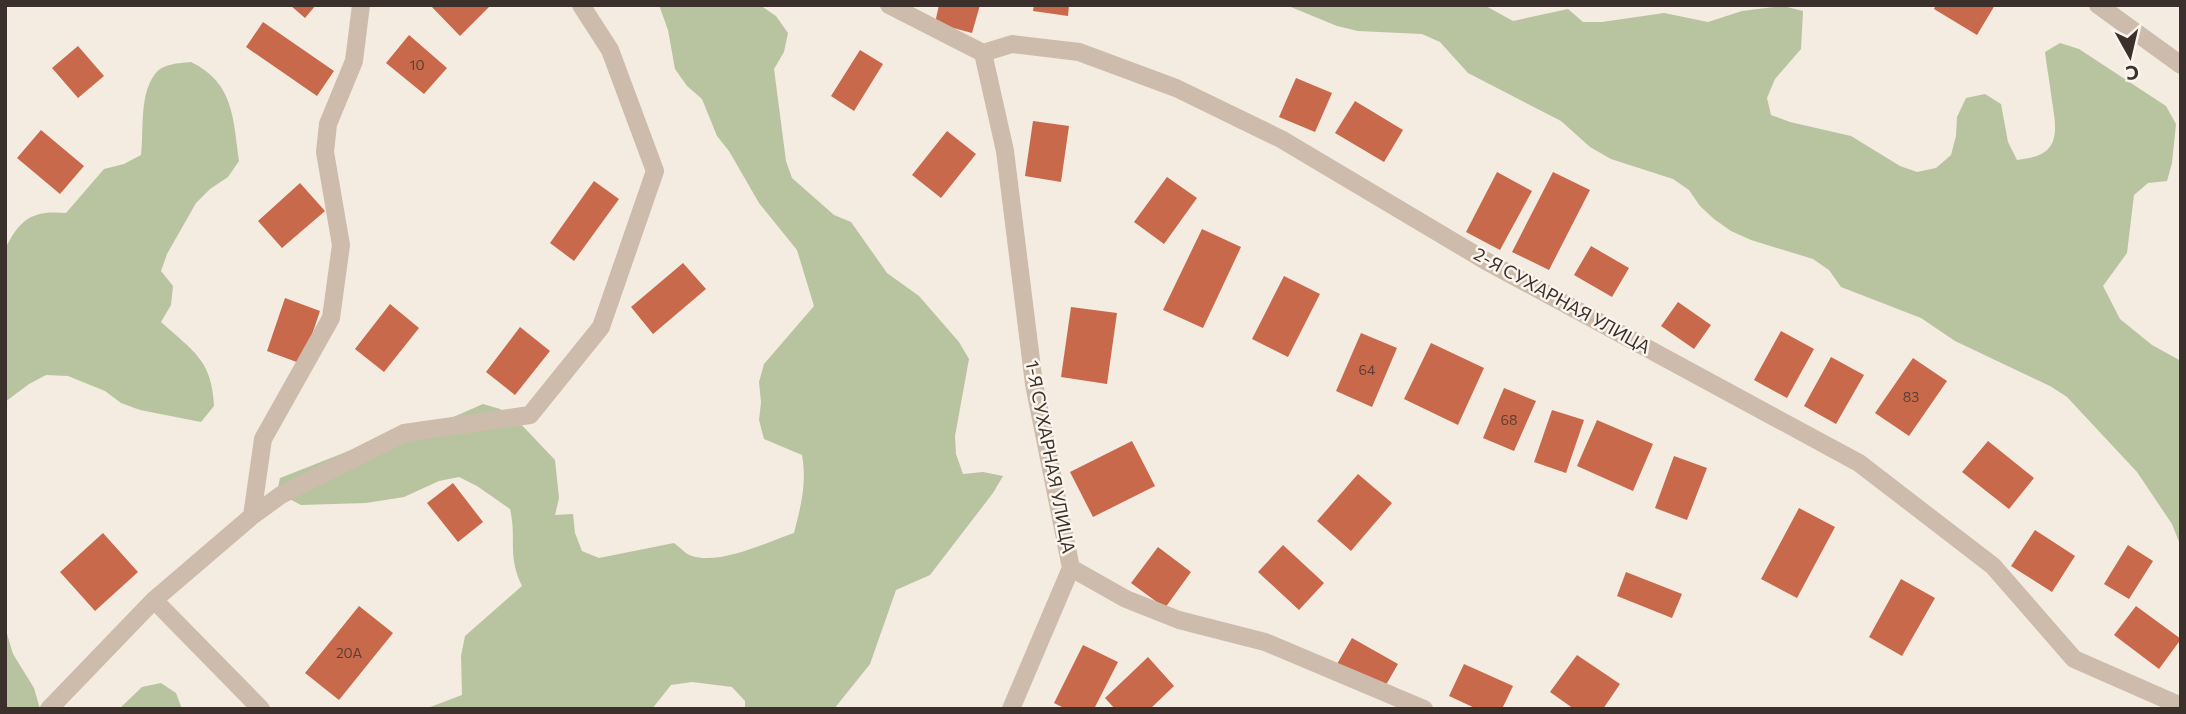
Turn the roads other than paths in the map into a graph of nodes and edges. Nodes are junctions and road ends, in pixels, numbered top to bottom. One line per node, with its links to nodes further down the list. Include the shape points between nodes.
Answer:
1 (361, 5): 7 (street, via 354,61 328,124 325,152 341,245 331,318 263,439)
2 (581, 5): 7 (street, via 610,50 655,171 601,327 530,415 404,433 281,495)
3 (889, 5): 5 (street)
4 (2098, 5): 6 (street)
5 (983, 53): 8 (street, 1-Я СУХАРНАЯ УЛИЦА, via 1005,151 1034,384); 10 (street, 2-Я СУХАРНАЯ УЛИЦА, via 1012,44 1079,52 1176,89 1281,139 1486,261 1859,463 1993,566 2074,659)
6 (2181, 65)
7 (252, 516): 9 (street)
8 (1071, 568): 13 (street); 14 (street, 1-Я СУХАРНАЯ УЛИЦА, via 1126,599 1179,621 1265,642)
9 (154, 600): 11 (street); 12 (street)
10 (2181, 706)
11 (49, 709)
12 (261, 709)
13 (1011, 709)
14 (1424, 709)

